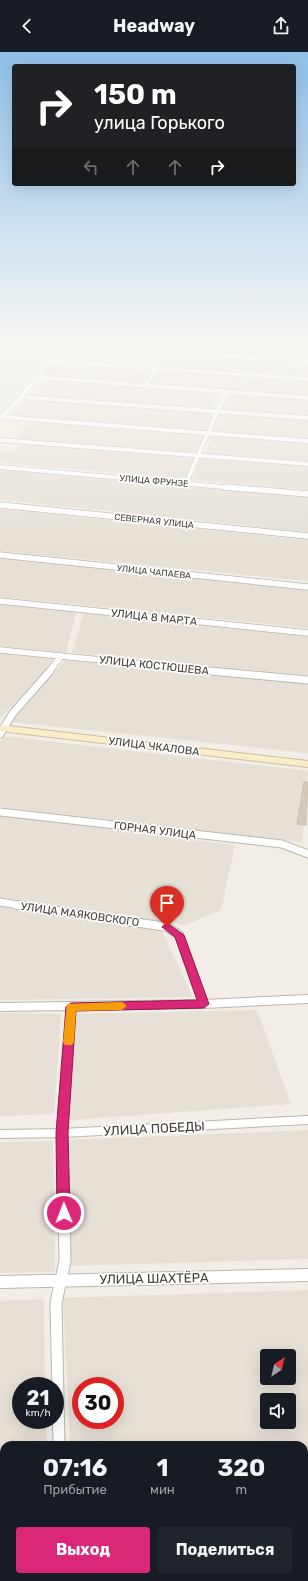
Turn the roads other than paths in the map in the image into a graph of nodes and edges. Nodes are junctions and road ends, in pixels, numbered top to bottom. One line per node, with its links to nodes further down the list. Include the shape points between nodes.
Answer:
1 (217, 414): 5 (street)
2 (261, 414): 4 (street)
3 (1, 418): 5 (street)
4 (308, 418)
5 (209, 433): 7 (street); 8 (street)
6 (0, 440): 8 (street)
7 (308, 441)
8 (198, 456): 9 (street); 11 (street)
9 (308, 464)
10 (0, 467): 11 (street, УЛИЦА ФРУНЗЕ)
11 (186, 483): 12 (street, УЛИЦА ФРУНЗЕ)
12 (308, 494)
13 (0, 505): 14 (street, СЕВЕРНАЯ УЛИЦА)
14 (308, 536)
15 (0, 555): 16 (street, УЛИЦА ЧАПАЕВА)
16 (308, 586)
17 (0, 602): 18 (street, УЛИЦА 8 МАРТА)
18 (308, 632)
19 (0, 650): 20 (street, УЛИЦА КОСТЮШЕВА)
20 (61, 656): 21 (street, УЛИЦА КОСТЮШЕВА); 22 (street, via 53,669 16,706)
21 (308, 680)
22 (1, 730): 23 (main road, УЛИЦА ЧКАЛОВА)
23 (308, 764)
24 (0, 812): 25 (street, ГОРНАЯ УЛИЦА, via 282,844)
25 (308, 854)
26 (0, 902): 28 (street, УЛИЦА МАЯКОВСКОГО, via 167,927 179,935)
27 (308, 999): 28 (street)
28 (204, 1004): 30 (street)
29 (0, 1007): 30 (street)
30 (71, 1007): 32 (street)
31 (308, 1120): 32 (street, УЛИЦА ПОБЕДЫ)
32 (62, 1133): 33 (street, УЛИЦА ПОБЕДЫ); 35 (street, via 65,1261)
33 (0, 1134)
34 (308, 1275): 35 (street, УЛИЦА ШАХТЁРА)
35 (59, 1280): 36 (street, УЛИЦА ШАХТЁРА); 37 (street, via 56,1303)
36 (0, 1282)
37 (59, 1441)

